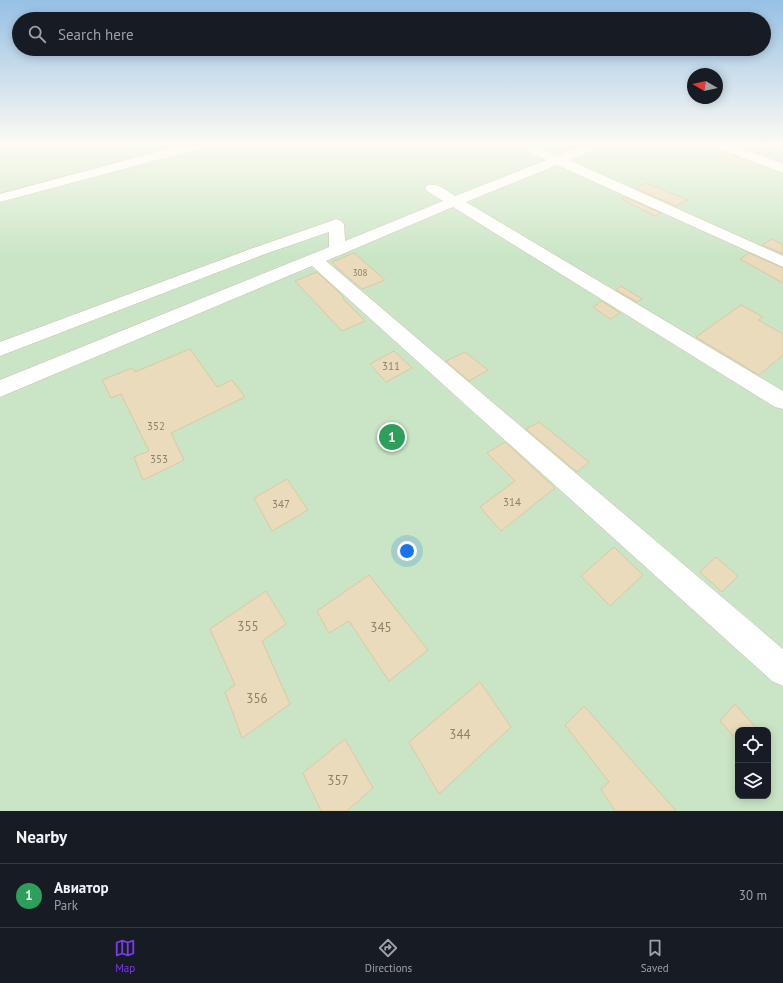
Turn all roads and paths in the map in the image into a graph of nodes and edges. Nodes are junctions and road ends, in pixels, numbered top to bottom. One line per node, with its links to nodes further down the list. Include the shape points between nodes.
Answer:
1 (60, 182): 5 (street)
2 (505, 182): 6 (street)
3 (605, 182): 9 (street)
4 (432, 188): 6 (street)
5 (0, 198)
6 (453, 202): 7 (street); 12 (street)
7 (337, 250): 8 (street); 10 (street, via 336,224)
8 (315, 260): 11 (street); 13 (street)
9 (783, 262)
10 (0, 349)
11 (0, 389)
12 (783, 401)
13 (783, 670)

